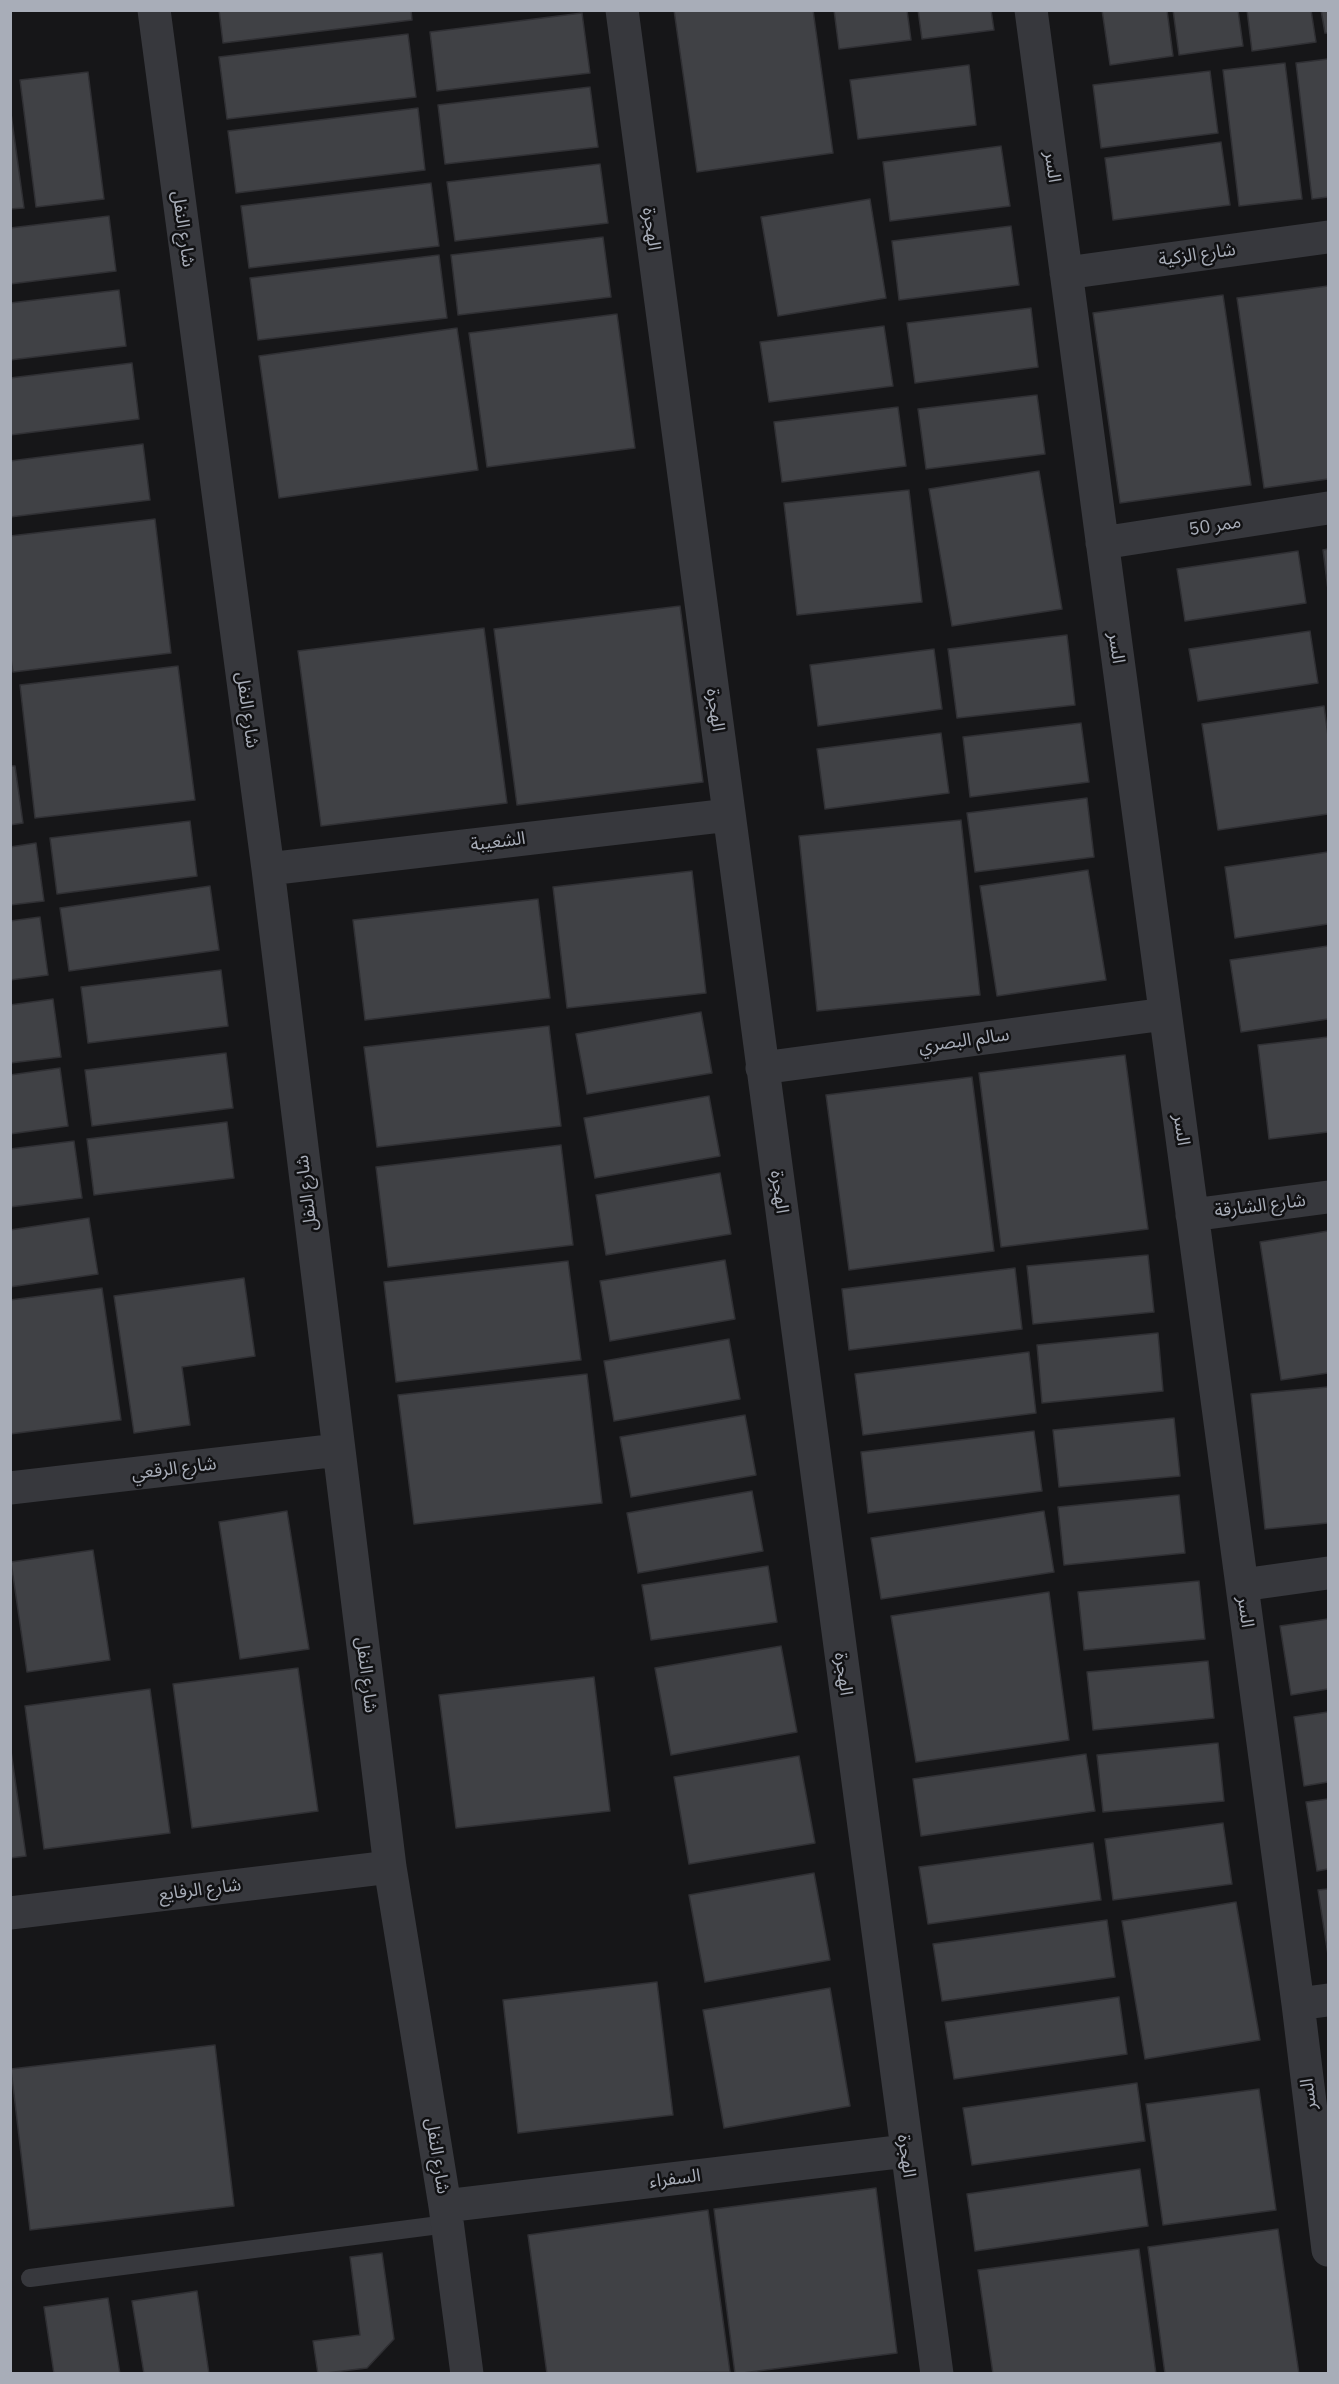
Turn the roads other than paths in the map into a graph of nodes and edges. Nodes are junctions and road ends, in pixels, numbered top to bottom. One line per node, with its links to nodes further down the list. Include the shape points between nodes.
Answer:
1 (154, 10): 9 (street, شارع النفل)
2 (622, 10): 8 (street, الهجرة)
3 (1031, 10): 5 (street, السر)
4 (1329, 237): 5 (street, شارع الزكية)
5 (1066, 273): 7 (street, السر)
6 (1329, 508): 7 (street, ممر 50)
7 (1102, 543): 10 (street, السر)
8 (729, 815): 9 (street, الشعيبة); 11 (street, الهجرة)
9 (268, 869): 14 (street, شارع النفل)
10 (1165, 1014): 11 (street, سالم البصري); 13 (street, السر)
11 (762, 1068): 21 (street, الهجرة)
12 (1329, 1197): 13 (street, شارع الشارقة)
13 (1192, 1215): 17 (street, السر)
14 (338, 1450): 15 (street, شارع الرقعي); 18 (street, شارع النفل)
15 (10, 1488)
16 (1329, 1573): 17 (street)
17 (1242, 1585): 20 (street, السر)
18 (390, 1867): 19 (street, شارع الرفايع); 22 (street, شارع النفل)
19 (10, 1912)
20 (1313, 2002): 23 (street, السر)
21 (906, 2151): 22 (street, السفراء); 26 (street, الهجرة)
22 (446, 2215): 24 (lane); 25 (street, شارع النفل)
23 (1329, 2250)
24 (30, 2278)
25 (467, 2373)
26 (937, 2373)

